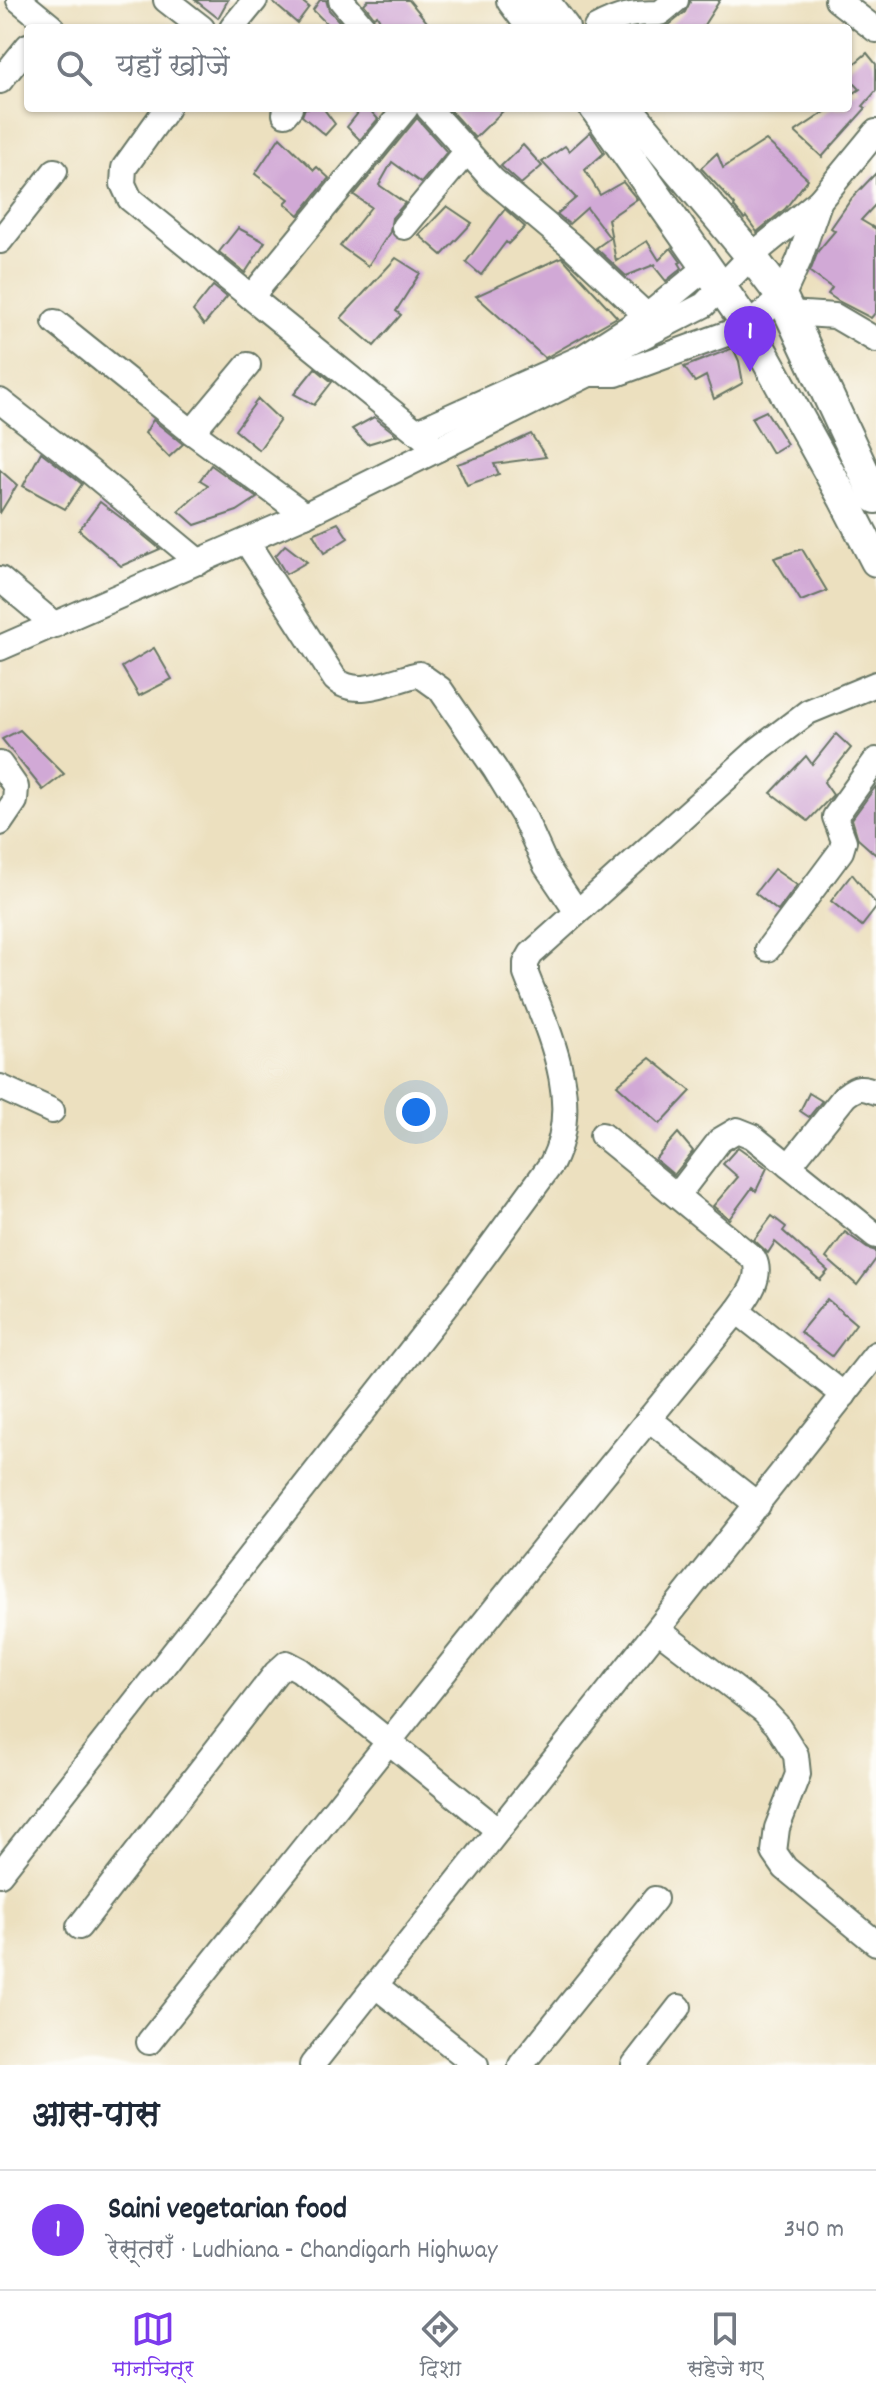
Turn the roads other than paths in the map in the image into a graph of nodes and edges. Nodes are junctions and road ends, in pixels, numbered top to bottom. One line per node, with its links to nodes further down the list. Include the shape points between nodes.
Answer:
1 (19, 0): 9 (street)
2 (166, 0): 10 (street)
3 (255, 0): 11 (street)
4 (341, 0): 12 (street)
5 (512, 0): 13 (main road)
6 (543, 0): 14 (main road)
7 (676, 0): 15 (street, via 660,13 632,13)
8 (837, 0): 16 (street)
9 (45, 24)
10 (197, 24)
11 (235, 24)
12 (359, 24)
13 (530, 24)
14 (561, 24)
15 (603, 24)
16 (876, 30)
17 (24, 51): 18 (street)
18 (0, 81)
19 (159, 112): 32 (street, via 124,168 126,191 162,227)
20 (403, 112): 32 (street)
21 (432, 112): 25 (street)
22 (598, 112): 31 (main road)
23 (630, 112): 30 (main road)
24 (876, 132): 27 (street)
25 (467, 151): 28 (street); 34 (street)
26 (55, 171): 29 (street)
27 (820, 200): 30 (street); 33 (street)
28 (404, 227)
29 (0, 241)
30 (751, 256): 31 (street); 33 (main road)
31 (715, 277): 34 (street); 36 (main road); 39 (street, via 695,312 604,356)
32 (251, 297): 41 (street)
33 (785, 305): 36 (street); 37 (street); 44 (main road)
34 (647, 316): 41 (street, via 583,357)
35 (55, 322): 42 (street)
36 (748, 326): 39 (street, via 616,374); 44 (main road)
37 (872, 331)
38 (248, 365): 42 (street)
39 (589, 374): 43 (street)
40 (0, 401): 48 (street)
41 (418, 431): 43 (street)
42 (192, 432): 45 (street)
43 (438, 449): 45 (street)
44 (866, 486): 47 (main road)
45 (305, 515): 46 (street)
46 (246, 541): 48 (street); 56 (street, via 343,687 419,674 440,689 523,815 546,866)
47 (876, 561)
48 (199, 562): 50 (street)
49 (0, 579): 50 (street)
50 (55, 625): 51 (street)
51 (0, 648)
52 (876, 684): 56 (street, via 808,712 759,749)
53 (876, 760): 57 (street, via 835,817 844,841 841,851)
54 (0, 764): 55 (street, via 16,787 15,801)
55 (0, 823)
56 (577, 912): 73 (street, via 526,963 564,1087 565,1127 552,1163 464,1283)
57 (768, 949)
58 (0, 1087): 60 (street)
59 (876, 1092): 62 (street, via 862,1086 845,1096)
60 (52, 1111)
61 (602, 1135): 63 (street)
62 (789, 1166): 63 (street, via 737,1130 720,1140); 64 (street)
63 (677, 1196): 65 (street, via 754,1259 756,1281)
64 (876, 1236)
65 (737, 1311): 67 (street); 68 (street)
66 (876, 1354): 67 (street)
67 (844, 1395): 69 (street)
68 (649, 1419): 69 (street); 71 (street)
69 (758, 1505): 70 (street)
70 (658, 1630): 72 (street); 76 (street, via 777,1725 796,1755 798,1774 777,1828 774,1852 785,1868)
71 (389, 1741): 72 (street); 75 (street, via 287,1663); 79 (street)
72 (498, 1830): 77 (street)
73 (0, 1874)
74 (655, 1899): 82 (street)
75 (79, 1927)
76 (876, 1943)
77 (375, 1985): 80 (street); 81 (street)
78 (679, 2007): 83 (street)
79 (149, 2042)
80 (312, 2065)
81 (476, 2065)
82 (521, 2065)
83 (634, 2065)

